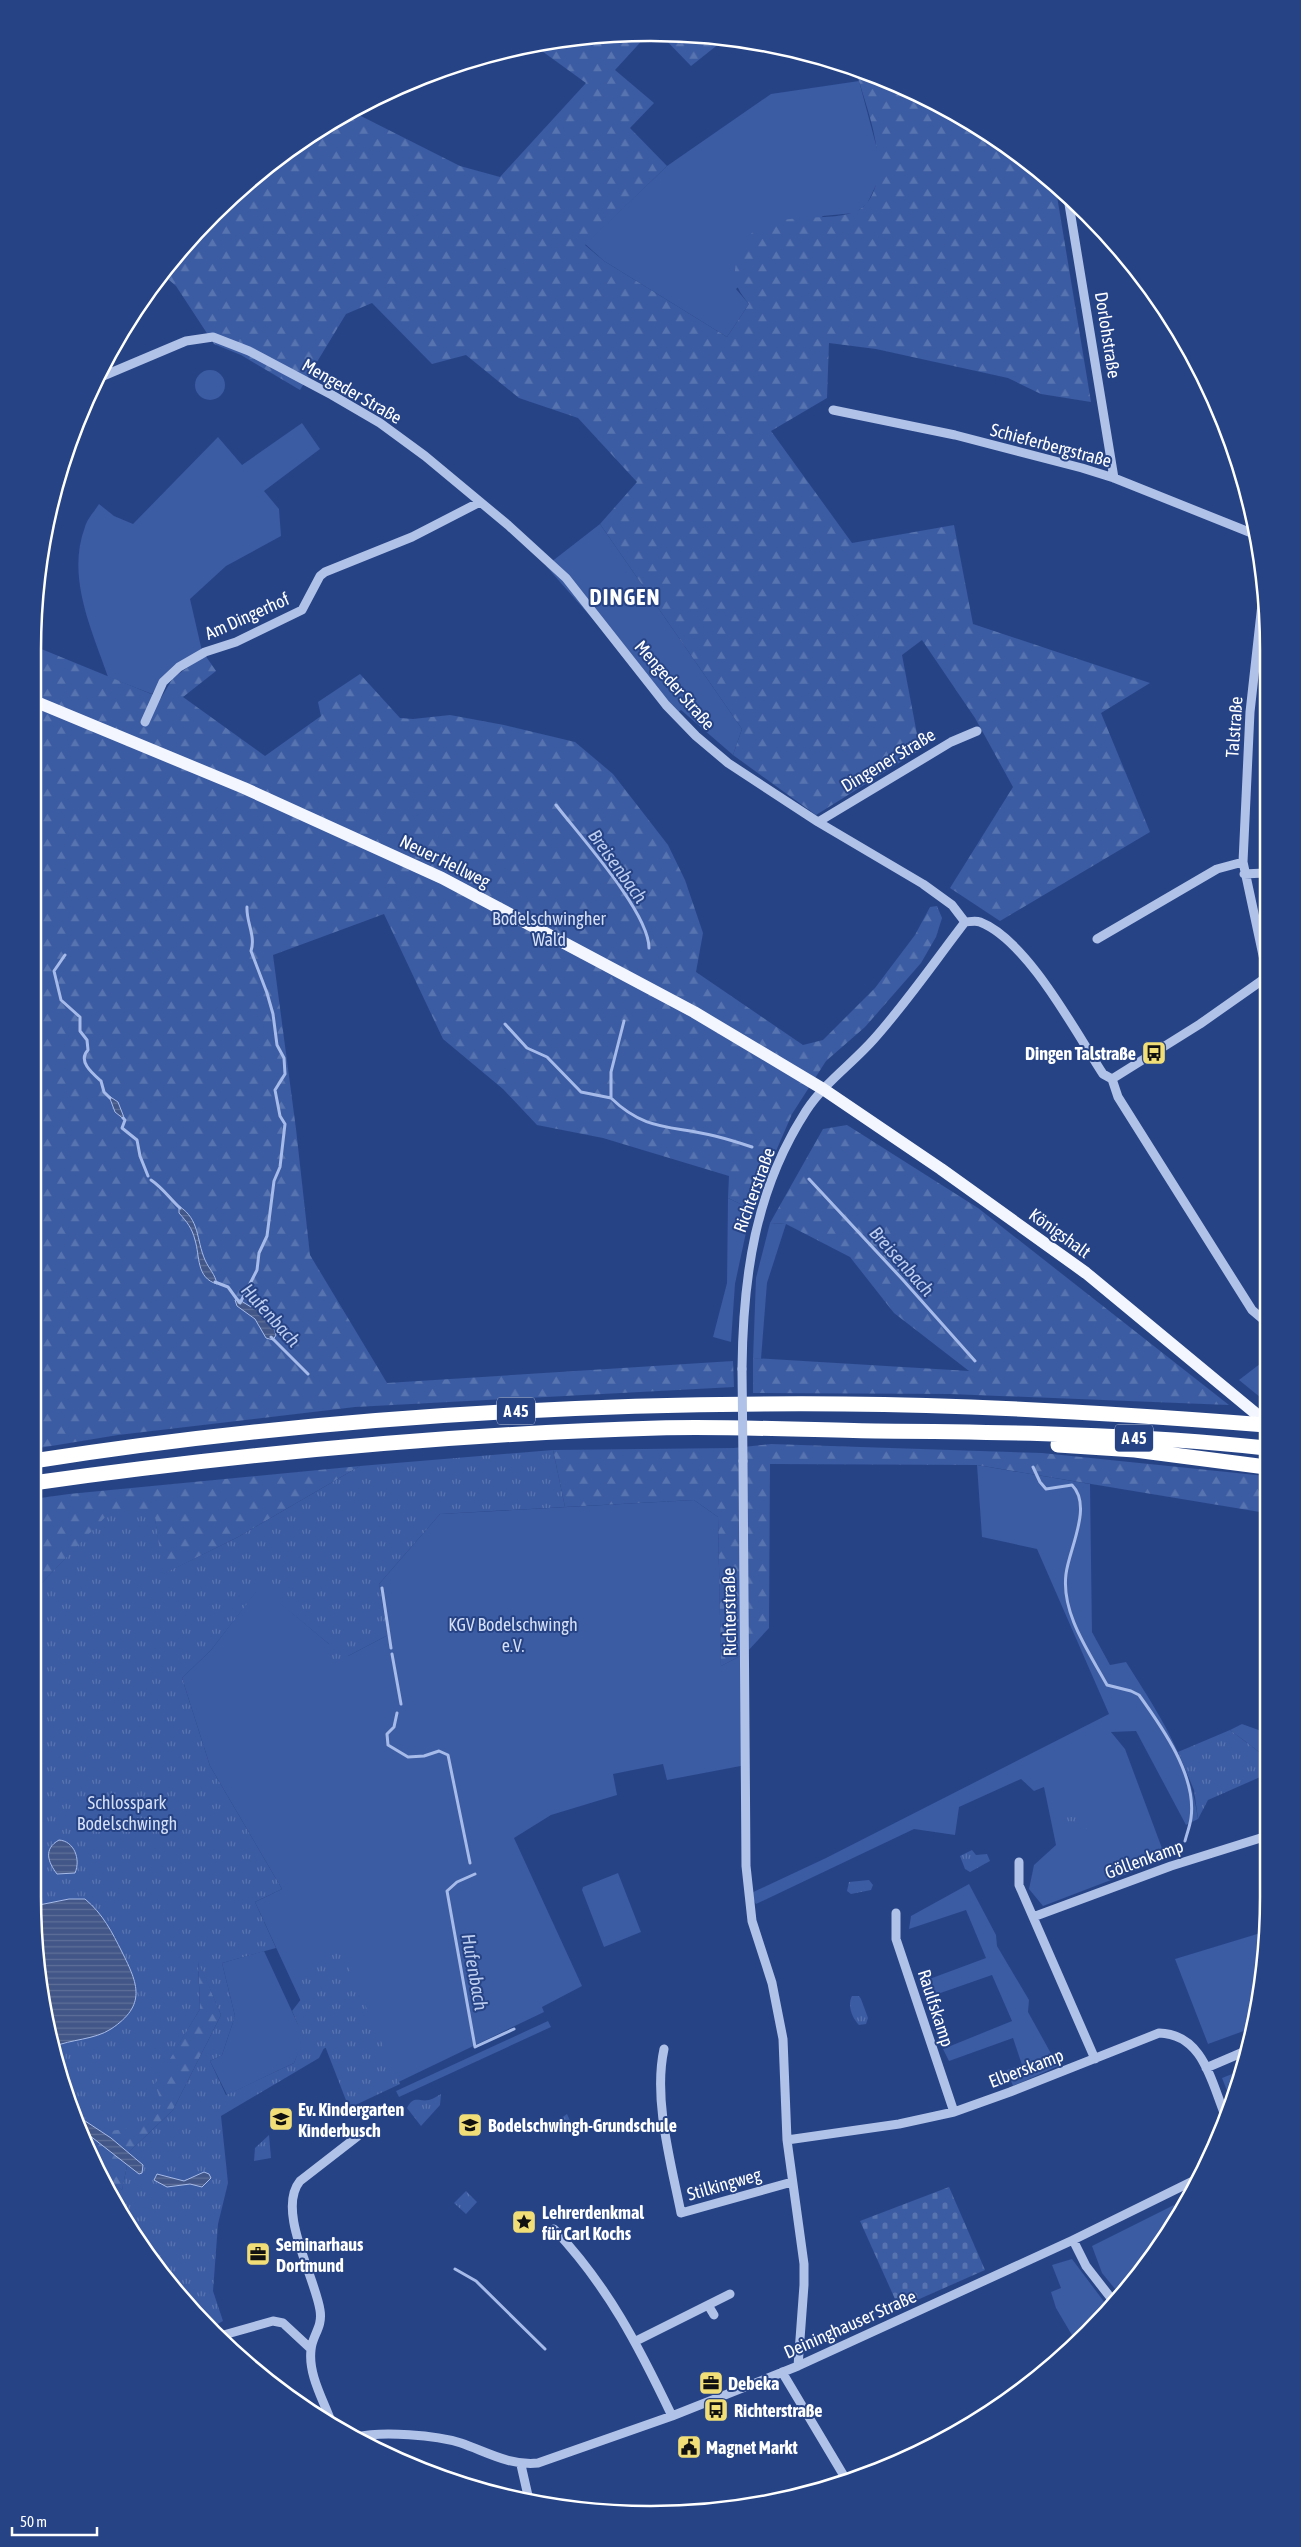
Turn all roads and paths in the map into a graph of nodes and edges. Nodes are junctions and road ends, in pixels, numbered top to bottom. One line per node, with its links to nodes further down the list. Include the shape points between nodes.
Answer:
1 (1070, 209): 4 (street, Dorlohstraße)
2 (108, 374): 5 (street, Mengeder Straße, via 186,341 222,338 380,423)
3 (833, 410): 4 (street, Schieferbergstraße, via 955,436)
4 (1114, 478): 6 (street, Schieferbergstraße)
5 (480, 502): 9 (street, Am Dingerhof, via 412,537 325,572 302,610 236,642 205,652 179,667 163,682); 11 (street, Mengeder Straße, via 566,578 666,705 696,736 728,763)
6 (1248, 532)
7 (1259, 631): 12 (street, Talstraße, via 1250,712)
8 (41, 704): 20 (main road, Neuer Hellweg, via 253,792 442,878 652,989)
9 (146, 722)
10 (977, 730): 11 (street, Dingener Straße, via 950,742)
11 (818, 822): 15 (street, Mengeder Straße, via 923,884 952,905)
12 (1242, 862): 14 (street, Talstraße); 16 (street, via 1217,870)
13 (1260, 872): 14 (street)
14 (1244, 874): 17 (street, Talstraße)
15 (965, 922): 19 (street, via 978,921 994,930 1034,969 1102,1074); 20 (street, Richterstraße, via 873,1041)
16 (1097, 939)
17 (1260, 943)
18 (1260, 982): 19 (street)
19 (1112, 1079): 21 (street, via 1118,1097 1179,1195 1252,1310)
20 (823, 1089): 22 (main road, Königshalt, via 941,1168 1086,1273); 40 (street, Richterstraße, bridge, via 794,1131 769,1185 758,1217 743,1305 746,1866 752,1921 772,1983 783,2038)
21 (1260, 1317)
22 (1260, 1419)
23 (1260, 1424): 26 (highway, A 45, via 875,1404 606,1407 312,1426)
24 (1001, 1432): 25 (highway, A 45, via 1168,1439); 27 (highway, via 1032,1443 1135,1450); 28 (highway, A 45, via 661,1428 488,1435 304,1449)
25 (1260, 1447)
26 (41, 1460)
27 (1260, 1466)
28 (41, 1482)
29 (1260, 1838): 32 (street, Göllenkamp, via 1172,1866)
30 (1018, 1862): 32 (street, via 1019,1885)
31 (896, 1913): 38 (street, Raulfskamp, via 896,1938)
32 (1033, 1917): 35 (street)
33 (664, 2049): 41 (street, Stilkingweg, via 659,2071 667,2144 681,2213)
34 (1239, 2054): 36 (street)
35 (1095, 2059): 36 (street, Elberskamp, via 1159,2033 1179,2036 1194,2045); 38 (street, Elberskamp)
36 (1206, 2068): 37 (street, Elberskamp)
37 (1222, 2107)
38 (954, 2112): 40 (street, Elberskamp, via 899,2124)
39 (358, 2136): 51 (street, via 300,2180 295,2188 292,2212 296,2236 320,2310 319,2331)
40 (787, 2140): 41 (street, Richterstraße)
41 (792, 2182): 52 (street, Richterstraße, via 804,2271)
42 (1187, 2184): 44 (street, Deininghauser Straße)
43 (554, 2229): 50 (street, via 581,2258)
44 (1073, 2240): 46 (street, via 1086,2266); 52 (street, Deininghauser Straße)
45 (730, 2294): 47 (street)
46 (1110, 2297)
47 (708, 2305): 48 (street); 50 (street)
48 (714, 2315)
49 (227, 2334): 51 (street, via 273,2321 283,2323)
50 (636, 2341): 55 (street)
51 (311, 2348): 54 (street, via 311,2365)
52 (798, 2366): 53 (street, Deininghauser Straße)
53 (782, 2372): 55 (street, Deininghauser Straße); 58 (street)
54 (328, 2413)
55 (672, 2416): 57 (street, Deininghauser Straße, via 538,2463)
56 (366, 2435): 57 (street, via 458,2442)
57 (521, 2465): 59 (street)
58 (843, 2474)
59 (527, 2493)

